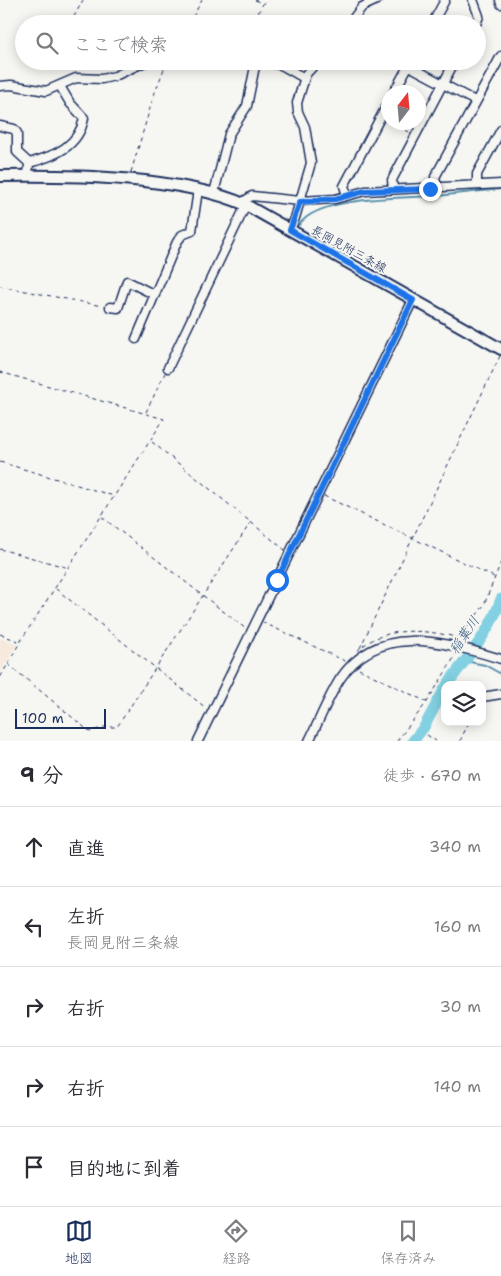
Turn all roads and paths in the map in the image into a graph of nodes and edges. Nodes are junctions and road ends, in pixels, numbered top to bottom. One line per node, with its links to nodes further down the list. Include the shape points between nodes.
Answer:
1 (83, 0): 12 (path)
2 (202, 0): 13 (path)
3 (255, 0): 9 (path)
4 (265, 0): 9 (path)
5 (377, 0): 14 (street, via 362,7)
6 (444, 0): 15 (street)
7 (473, 0): 16 (street)
8 (500, 0): 10 (street)
9 (263, 4): 11 (path)
10 (501, 4)
11 (258, 13)
12 (75, 15)
13 (194, 15)
14 (355, 15)
15 (436, 15)
16 (478, 15)
17 (500, 60): 33 (street)
18 (71, 70): 27 (path)
19 (128, 70): 27 (street, via 102,79)
20 (163, 70): 42 (path)
21 (254, 70): 48 (street, via 247,106 229,134)
22 (290, 70): 28 (street)
23 (311, 70): 28 (street)
24 (407, 70): 30 (street)
25 (420, 70): 29 (street)
26 (450, 70): 29 (street)
27 (84, 77): 32 (street)
28 (304, 78): 50 (street, via 297,109 305,127 311,163)
29 (443, 84): 33 (street); 38 (street)
30 (398, 85)
31 (0, 86): 32 (street, via 46,91)
32 (60, 86): 39 (street, via 84,118 80,134 68,147)
33 (475, 101): 45 (street, via 435,177)
34 (381, 116): 49 (street, via 344,186)
35 (0, 126): 39 (street, via 14,129 17,152)
36 (406, 130): 38 (path)
37 (501, 130): 44 (street, via 477,174)
38 (415, 135): 46 (street, via 392,180)
39 (29, 163): 41 (street)
40 (0, 176): 41 (main road, 長岡見附三条線)
41 (28, 176): 42 (main road, 長岡見附三条線)
42 (129, 181): 47 (main road, 長岡見附三条線)
43 (501, 184): 44 (street)
44 (477, 185): 45 (street)
45 (437, 188): 46 (street)
46 (393, 189): 49 (street)
47 (198, 190): 48 (main road, 長岡見附三条線); 54 (street, via 192,231 182,235 177,242)
48 (214, 193): 51 (main road, 長岡見附三条線)
49 (347, 195): 50 (street)
50 (300, 202): 51 (street, via 252,196); 52 (street)
51 (244, 204): 52 (main road, 長岡見附三条線); 60 (street)
52 (290, 230): 55 (main road, 長岡見附三条線)
53 (0, 286): 56 (path)
54 (155, 295): 56 (street, via 126,280 118,308); 57 (street)
55 (413, 300): 58 (main road, 長岡見附三条線); 65 (street)
56 (110, 307)
57 (136, 339)
58 (501, 348)
59 (501, 354): 69 (path)
60 (168, 368): 62 (path)
61 (0, 372): 62 (path)
62 (146, 413): 63 (path, via 164,419)
63 (151, 442): 66 (path); 68 (path)
64 (0, 462): 66 (path)
65 (319, 494): 69 (path); 71 (street)
66 (115, 496): 67 (path)
67 (102, 517): 73 (path); 76 (path)
68 (251, 522): 71 (path); 76 (path)
69 (413, 538): 74 (path); 82 (path)
70 (0, 549): 73 (path)
71 (289, 553): 77 (street)
72 (501, 562): 74 (path)
73 (69, 568): 75 (path)
74 (495, 577): 80 (path, via 478,616)
75 (56, 589): 81 (path); 87 (path)
76 (204, 596): 78 (path); 87 (path)
77 (257, 620): 78 (street); 86 (path)
78 (251, 632): 92 (street)
79 (0, 634): 81 (path)
80 (460, 638)
81 (20, 642): 85 (path)
82 (360, 648)
83 (462, 648): 84 (street); 86 (street, via 424,640 402,641 378,648); 91 (path)
84 (501, 659)
85 (8, 664): 87 (path, via 90,732 118,727); 88 (path)
86 (353, 666): 91 (path); 96 (street, via 332,693)
87 (156, 668): 92 (path)
88 (0, 678)
89 (501, 694): 90 (street)
90 (486, 697)
91 (427, 702): 97 (path)
92 (213, 712): 95 (street)
93 (467, 726): 99 (path)
94 (427, 735): 98 (path)
95 (198, 741)
96 (309, 741)
97 (396, 741)
98 (436, 741)
99 (460, 741)

